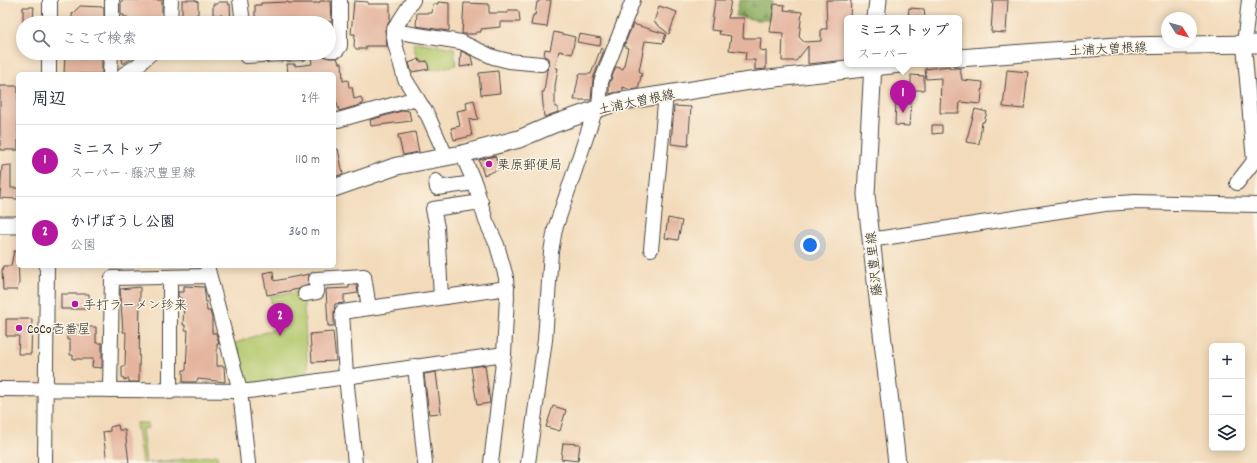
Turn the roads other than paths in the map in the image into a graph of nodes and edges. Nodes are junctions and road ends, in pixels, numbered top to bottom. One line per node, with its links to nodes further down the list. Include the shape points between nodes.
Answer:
1 (50, 0): 11 (street)
2 (112, 0): 12 (street)
3 (171, 0): 13 (street)
4 (240, 0): 14 (street)
5 (340, 0): 17 (street, via 340,46)
6 (413, 0): 15 (street)
7 (633, 0): 30 (street, via 601,82)
8 (878, 0): 10 (main road)
9 (1251, 0): 16 (street)
10 (876, 15)
11 (50, 16)
12 (112, 16)
13 (170, 16)
14 (242, 16)
15 (393, 30): 22 (street, via 461,42 509,61); 29 (street, via 405,79)
16 (1250, 44): 18 (main road, 土浦大曽根線, via 1117,46); 35 (street, via 1254,161)
17 (336, 50)
18 (962, 58)
19 (49, 60): 25 (street)
20 (111, 60): 26 (street)
21 (143, 60): 27 (street)
22 (541, 64)
23 (857, 67): 28 (main road, 土浦大曽根線)
24 (872, 67): 41 (main road, 藤沢豊里線, via 866,196)
25 (49, 72)
26 (110, 72)
27 (127, 72)
28 (666, 94): 30 (main road, 土浦大曽根線); 42 (street)
29 (417, 98): 31 (street); 32 (street)
30 (598, 108): 32 (main road, 土浦大曽根線, via 519,139); 64 (street, via 555,229 545,340)
31 (338, 120)
32 (454, 155): 34 (street); 36 (main road, 土浦大曽根線, via 397,166)
33 (436, 181): 34 (street, via 437,188)
34 (474, 182): 37 (street)
35 (1237, 183)
36 (336, 187)
37 (481, 202): 46 (street, via 502,261); 48 (street, via 433,209 437,227)
38 (1257, 206): 41 (street, via 1134,202 1105,204)
39 (16, 224): 40 (main road)
40 (0, 225)
41 (870, 240): 58 (main road, 藤沢豊里線)
42 (651, 249)
43 (47, 268): 54 (street)
44 (208, 271): 45 (street); 57 (street)
45 (170, 277): 55 (street, via 112,278); 56 (street)
46 (507, 288): 48 (street); 50 (street)
47 (305, 294): 49 (street, via 317,292 316,279 364,276)
48 (441, 297): 49 (street)
49 (369, 308): 52 (street, via 342,312)
50 (504, 354): 51 (street); 63 (street)
51 (415, 366): 52 (street); 62 (street)
52 (346, 376): 57 (street); 61 (street)
53 (0, 389): 54 (street)
54 (45, 390): 55 (street); 59 (street)
55 (110, 390): 56 (street)
56 (170, 392): 57 (street)
57 (240, 392): 60 (street)
58 (896, 462)
59 (45, 463)
60 (248, 463)
61 (354, 463)
62 (425, 463)
63 (491, 463)
64 (528, 463)

